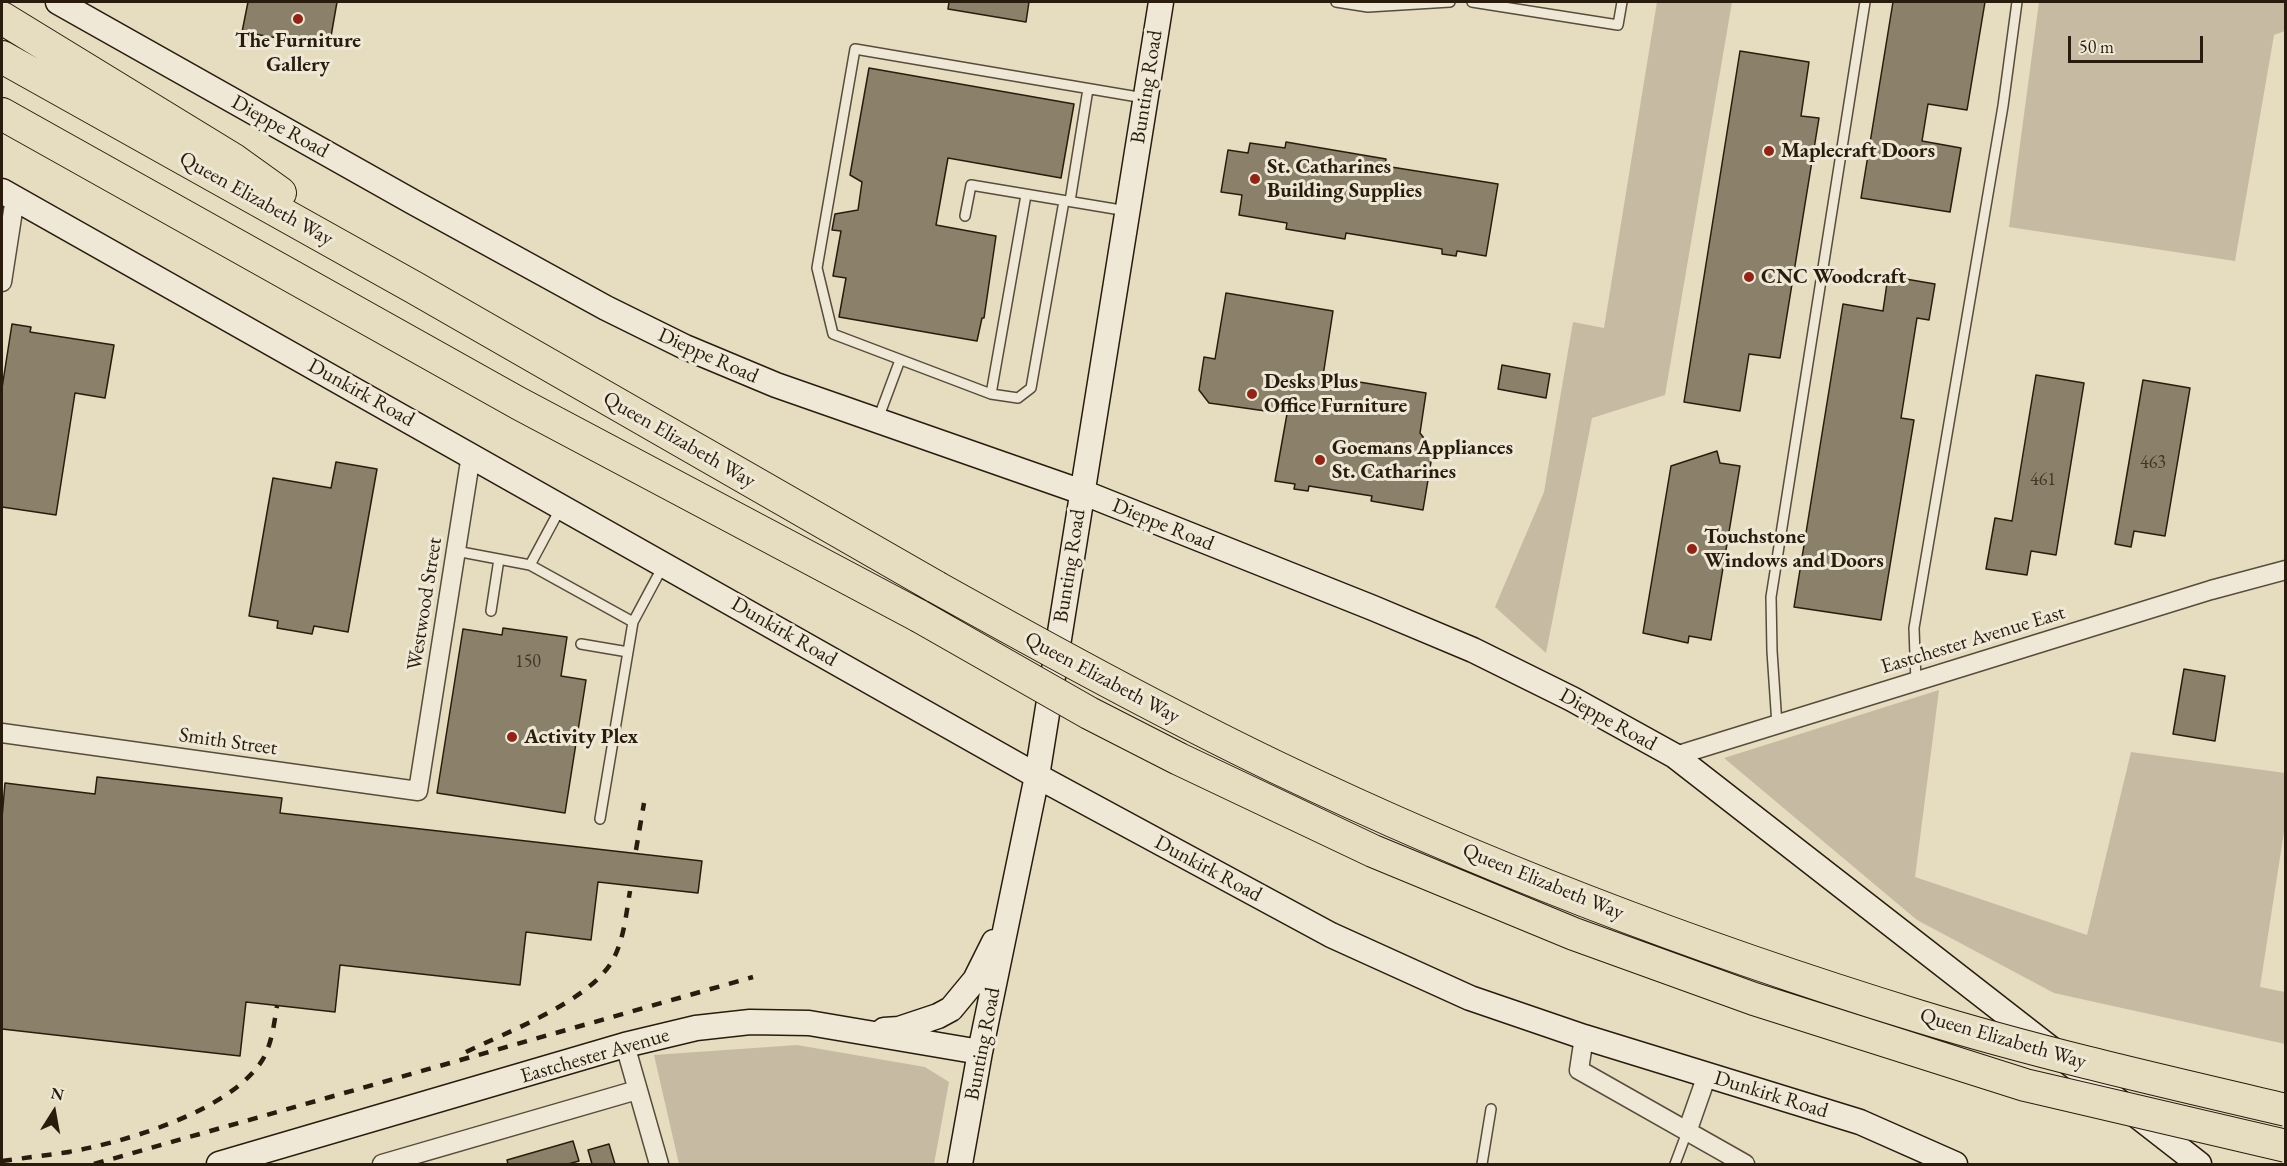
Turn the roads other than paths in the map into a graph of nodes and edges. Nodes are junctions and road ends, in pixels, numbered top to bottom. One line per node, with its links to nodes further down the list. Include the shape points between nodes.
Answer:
1 (58, 2): 23 (street, Dieppe Road, via 627,318 739,371)
2 (1161, 2): 12 (street, Bunting Road)
3 (1336, 2): 4 (lane, via 1368,7)
4 (1450, 2)
5 (1472, 2): 6 (lane, via 1618,25)
6 (1622, 2)
7 (1865, 2): 37 (lane, via 1771,597)
8 (2017, 2): 36 (lane, via 2003,106 1914,628)
9 (2, 18): 20 (highway, via 234,160)
10 (2, 57): 20 (highway, Queen Elizabeth Way)
11 (1089, 89): 12 (lane); 16 (lane); 21 (lane, via 855,50 818,268 833,334)
12 (1146, 99): 17 (street, Bunting Road)
13 (2, 114): 53 (highway, Queen Elizabeth Way, bridge, via 518,403 919,616 1089,713 1373,851 1574,934 1754,999 2025,1085)
14 (8, 194): 19 (street); 24 (street, Dunkirk Road)
15 (1026, 195): 16 (lane); 18 (lane, via 971,185); 22 (lane)
16 (1067, 201): 17 (lane); 22 (lane, via 1031,388 1018,398)
17 (1127, 212): 25 (street, Bunting Road)
18 (965, 216)
19 (2, 282)
20 (416, 288): 51 (highway, Queen Elizabeth Way, bridge, via 1101,679 1345,799 1546,884 1762,965 1917,1016 2061,1057)
21 (900, 360): 22 (lane); 23 (lane)
22 (991, 394)
23 (878, 421): 25 (street, Dieppe Road)
24 (471, 455): 26 (street, Dunkirk Road); 27 (street, Westwood Street)
25 (1082, 492): 39 (street, Dieppe Road, via 1473,650); 41 (street, Bunting Road)
26 (562, 506): 29 (street, Dunkirk Road); 30 (lane)
27 (456, 551): 28 (lane); 40 (street, Westwood Street)
28 (499, 559): 30 (lane); 32 (lane)
29 (664, 564): 33 (lane); 41 (street, Dunkirk Road)
30 (530, 565): 33 (lane)
31 (2286, 570): 36 (street, Eastchester Avenue East)
32 (490, 611)
33 (633, 622): 35 (lane)
34 (581, 644): 35 (lane)
35 (628, 652): 42 (lane)
36 (1916, 682): 37 (street, Eastchester Avenue East)
37 (1776, 724): 39 (street, Eastchester Avenue East)
38 (2, 734): 40 (street, Smith Street, via 418,791)
39 (1675, 756): 63 (street, Dieppe Road)
40 (422, 761)
41 (1037, 776): 43 (street, Bunting Road); 45 (street, Dunkirk Road, via 1330,935 1470,998)
42 (600, 819)
43 (1012, 901): 44 (street, via 987,960 951,1009 899,1029); 47 (street, Bunting Road)
44 (866, 1033): 46 (street, Eastchester Avenue, via 809,1023 750,1022 696,1028); 47 (street, Eastchester Avenue)
45 (1584, 1037): 48 (street, Dunkirk Road); 52 (street, via 1579,1070)
46 (625, 1046): 49 (street); 54 (street, Eastchester Avenue)
47 (980, 1052): 58 (street, Bunting Road)
48 (1707, 1075): 52 (street); 62 (street, Dunkirk Road, via 1860,1122)
49 (637, 1090): 56 (street, Eastchester Avenue); 57 (street)
50 (1491, 1109): 59 (lane)
51 (2286, 1110)
52 (1687, 1132): 60 (lane); 61 (street)
53 (2286, 1146)
54 (275, 1157): 55 (street, Eastchester Avenue)
55 (219, 1164)
56 (382, 1164)
57 (659, 1164)
58 (960, 1164)
59 (1482, 1164)
60 (1675, 1164)
61 (1745, 1164)
62 (1955, 1164)
63 (2199, 1164)

